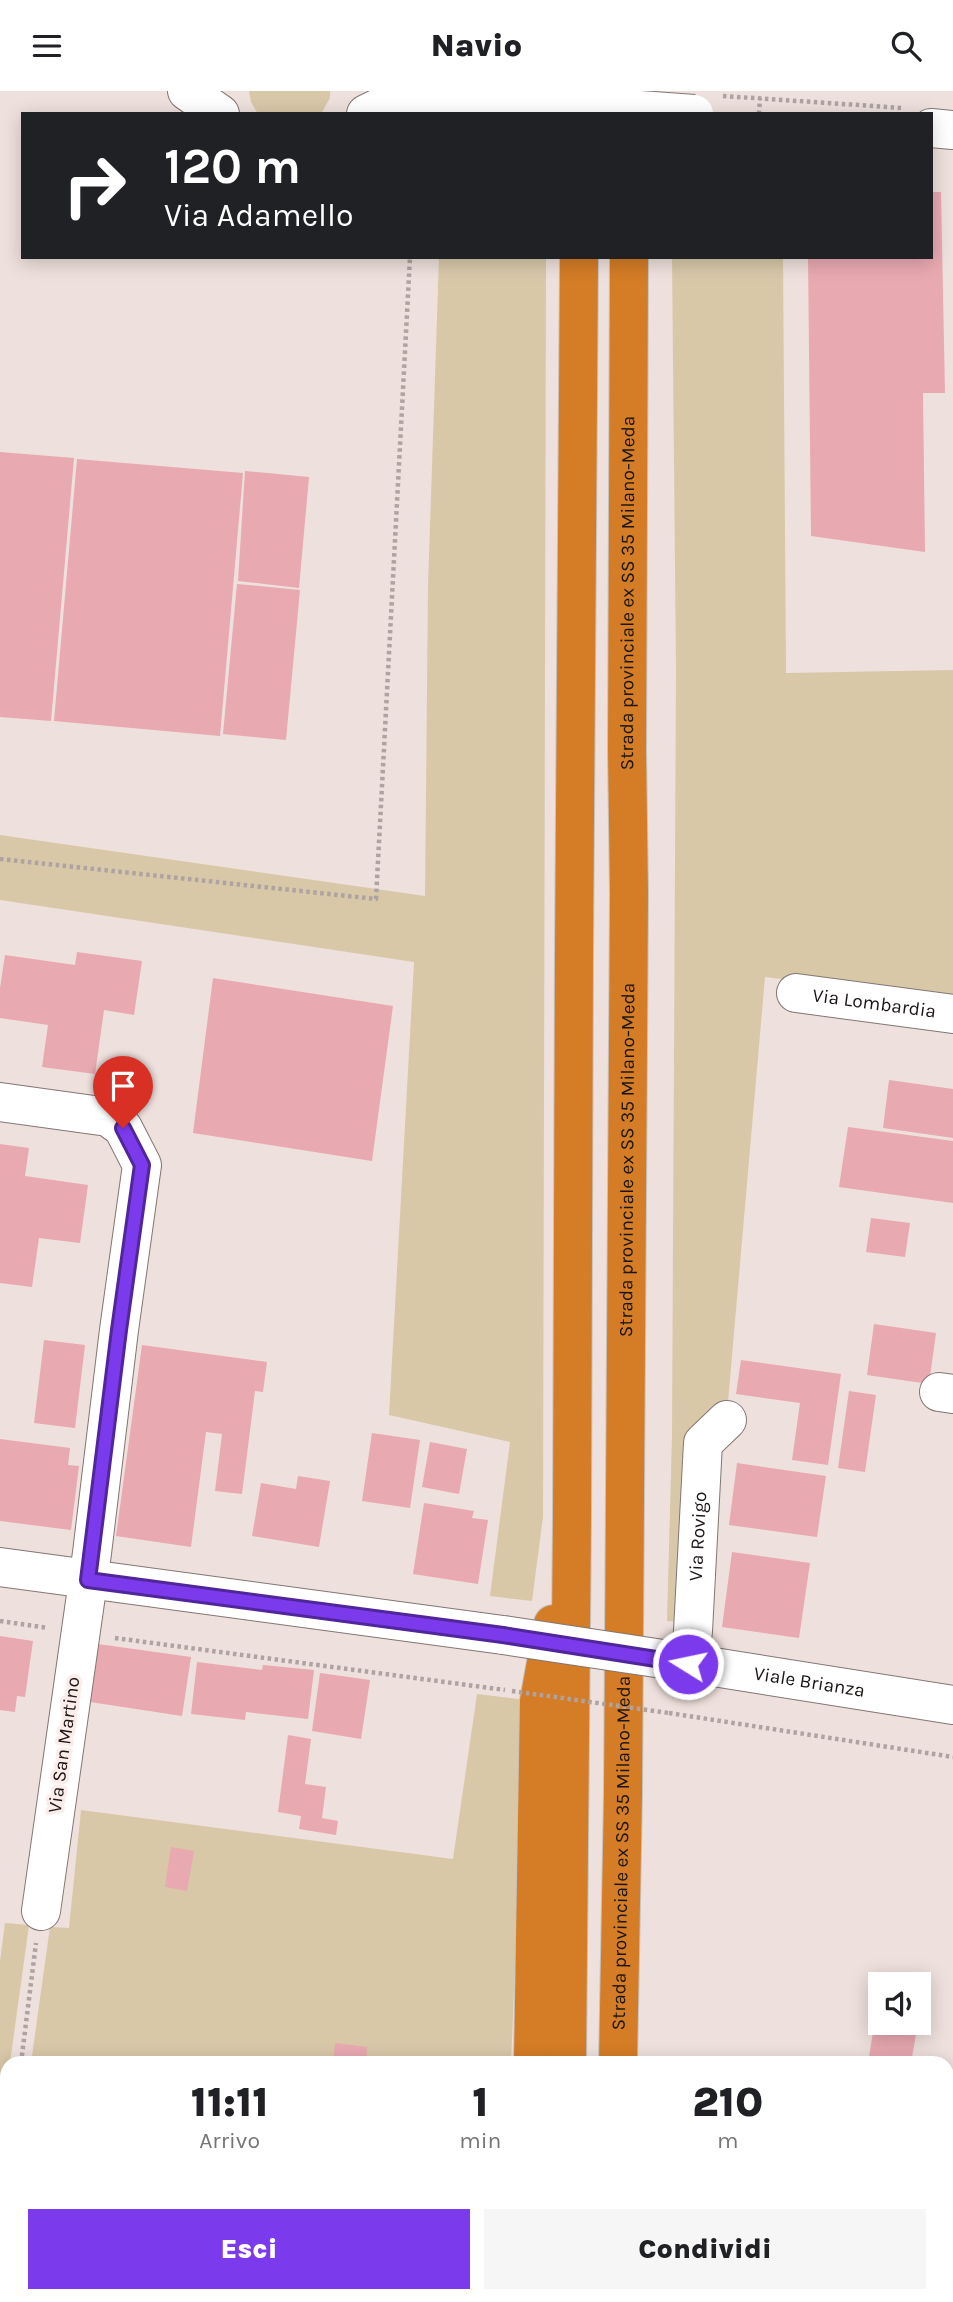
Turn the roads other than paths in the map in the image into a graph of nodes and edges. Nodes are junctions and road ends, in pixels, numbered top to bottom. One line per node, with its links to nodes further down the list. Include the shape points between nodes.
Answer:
1 (187, 91): 7 (street)
2 (225, 91): 8 (street)
3 (350, 91): 9 (street)
4 (580, 91): 11 (highway)
5 (630, 91): 12 (highway)
6 (407, 92): 10 (street); 13 (street, bridge)
7 (217, 112)
8 (230, 112)
9 (345, 112)
10 (370, 112)
11 (580, 112)
12 (629, 112)
13 (668, 112)
14 (933, 123): 15 (street)
15 (953, 130)
16 (579, 259): 22 (highway)
17 (629, 259): 31 (highway, Strada provinciale ex SS 35 Milano-Meda, via 629,894)
18 (796, 993): 19 (street, Via Lombardia)
19 (953, 1014)
20 (0, 1102): 25 (street, Via San Martino, via 108,1117 123,1128 142,1165)
21 (727, 1420): 26 (street, Via Rovigo, via 703,1443)
22 (572, 1518): 29 (highway, via 539,1701); 30 (highway)
23 (720, 1524): 26 (street, via 712,1626)
24 (0, 1567): 25 (street, Viale Brianza)
25 (88, 1580): 26 (street, Viale Brianza, bridge); 28 (street, Via San Martino)
26 (690, 1664): 27 (street, Viale Brianza)
27 (953, 1705)
28 (41, 1911)
29 (533, 2056)
30 (567, 2056)
31 (618, 2056)

